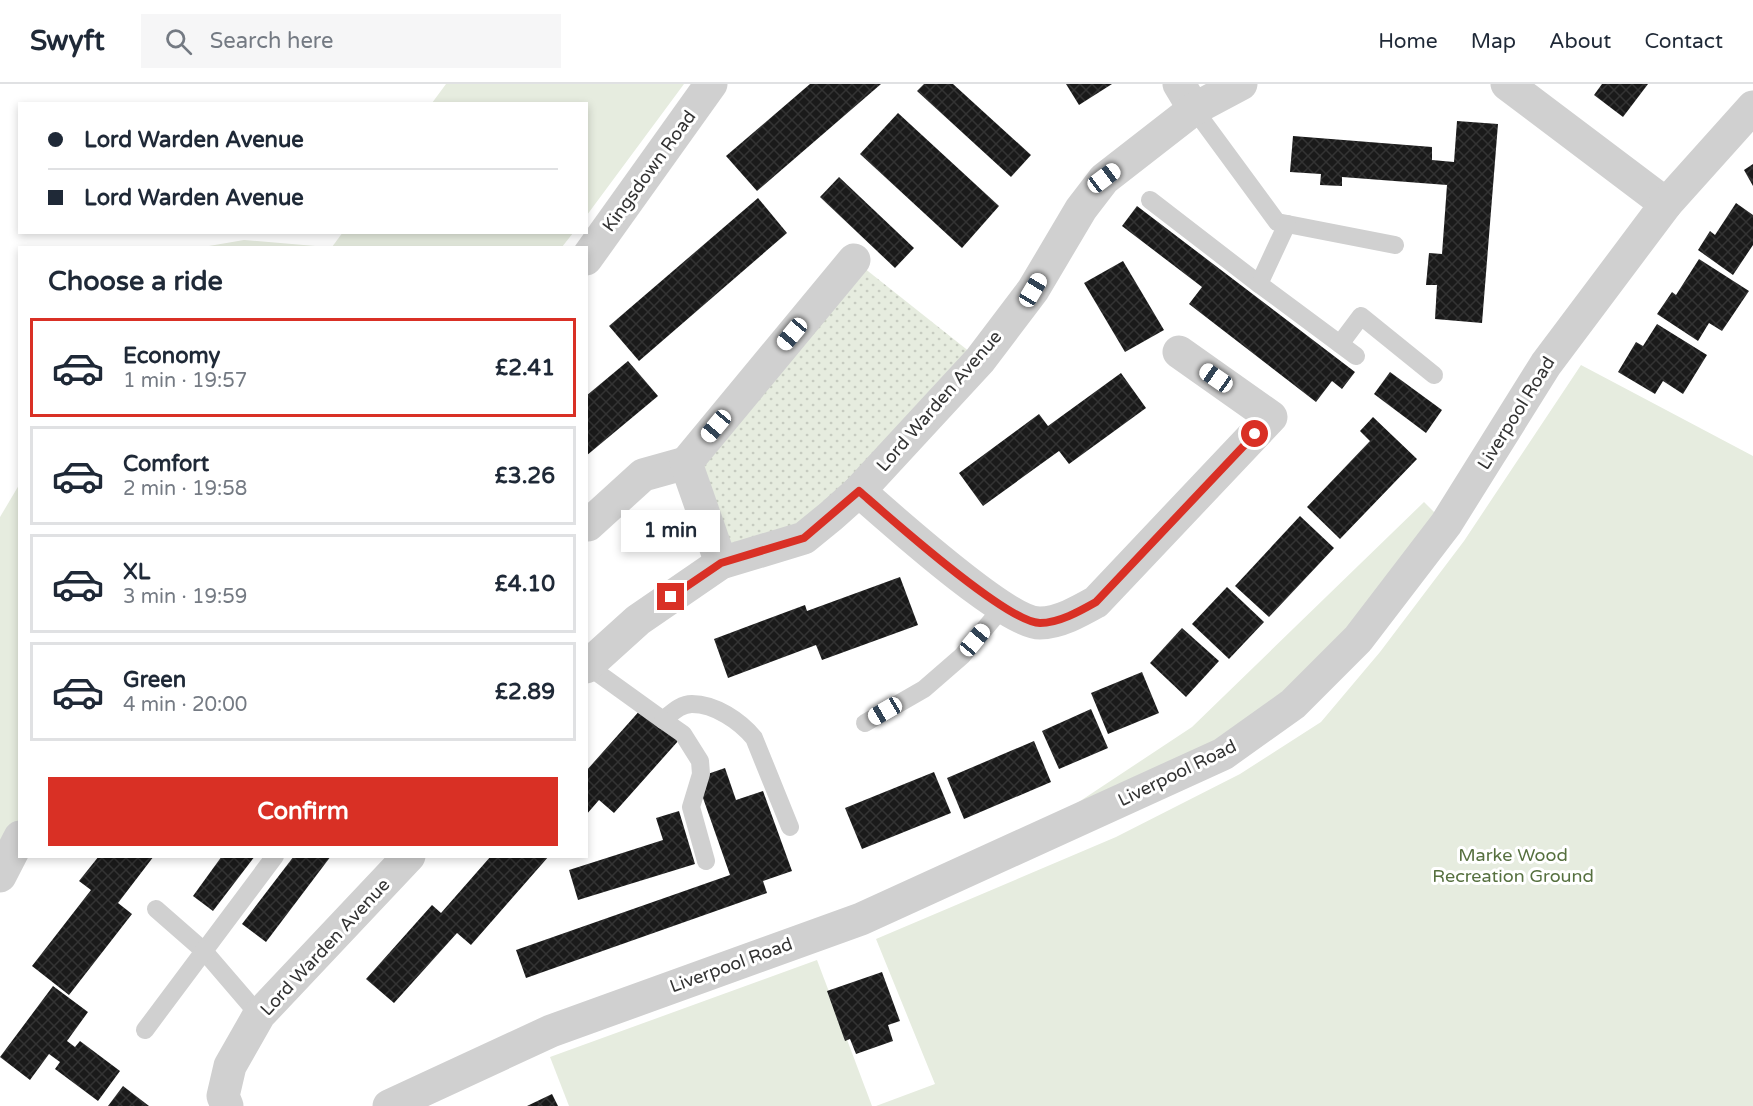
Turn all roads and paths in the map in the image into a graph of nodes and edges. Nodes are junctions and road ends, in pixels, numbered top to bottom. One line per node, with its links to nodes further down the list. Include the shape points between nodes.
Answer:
1 (711, 84): 10 (street, Kingsdown Road)
2 (1241, 84): 4 (street, Lord Warden Avenue)
3 (1507, 84): 7 (street)
4 (1187, 97): 8 (lane, via 1276,222); 18 (street, Lord Warden Avenue, via 1104,178 1033,290 980,360)
5 (1753, 106): 7 (street, Liverpool Road)
6 (1150, 200): 12 (lane)
7 (1666, 204): 37 (street, Liverpool Road, via 1546,364 1446,524 1358,639 1293,704 1223,754 861,919 550,1031)
8 (1287, 224): 9 (lane); 12 (lane)
9 (1395, 245)
10 (588, 256)
11 (854, 260): 17 (street)
12 (1259, 284): 13 (lane)
13 (1340, 344): 15 (lane); 16 (lane, via 1361,316)
14 (1179, 352): 21 (street, via 1271,417 1096,602 1078,613 1039,623)
15 (1356, 356)
16 (1434, 375)
17 (686, 463): 19 (street, via 643,475); 20 (street)
18 (859, 491): 20 (street, Lord Warden Avenue, via 804,538); 21 (street)
19 (588, 525)
20 (721, 563): 22 (street, Lord Warden Avenue, via 638,620)
21 (1002, 608): 25 (lane, via 962,656 924,689)
22 (588, 665)
23 (588, 667): 24 (lane)
24 (663, 720): 26 (lane, via 691,704 720,712 745,728 754,738); 30 (lane, via 683,734 700,761 701,774 691,807)
25 (865, 723)
26 (790, 827)
27 (18, 841): 31 (street)
28 (274, 858): 33 (lane)
29 (407, 858): 34 (street, Lord Warden Avenue)
30 (706, 861)
31 (0, 876)
32 (156, 909): 33 (lane)
33 (204, 951): 34 (lane); 35 (lane)
34 (259, 1015): 36 (street, Lord Warden Avenue, via 230,1066 223,1096)
35 (145, 1030)
36 (227, 1106)
37 (389, 1106)

